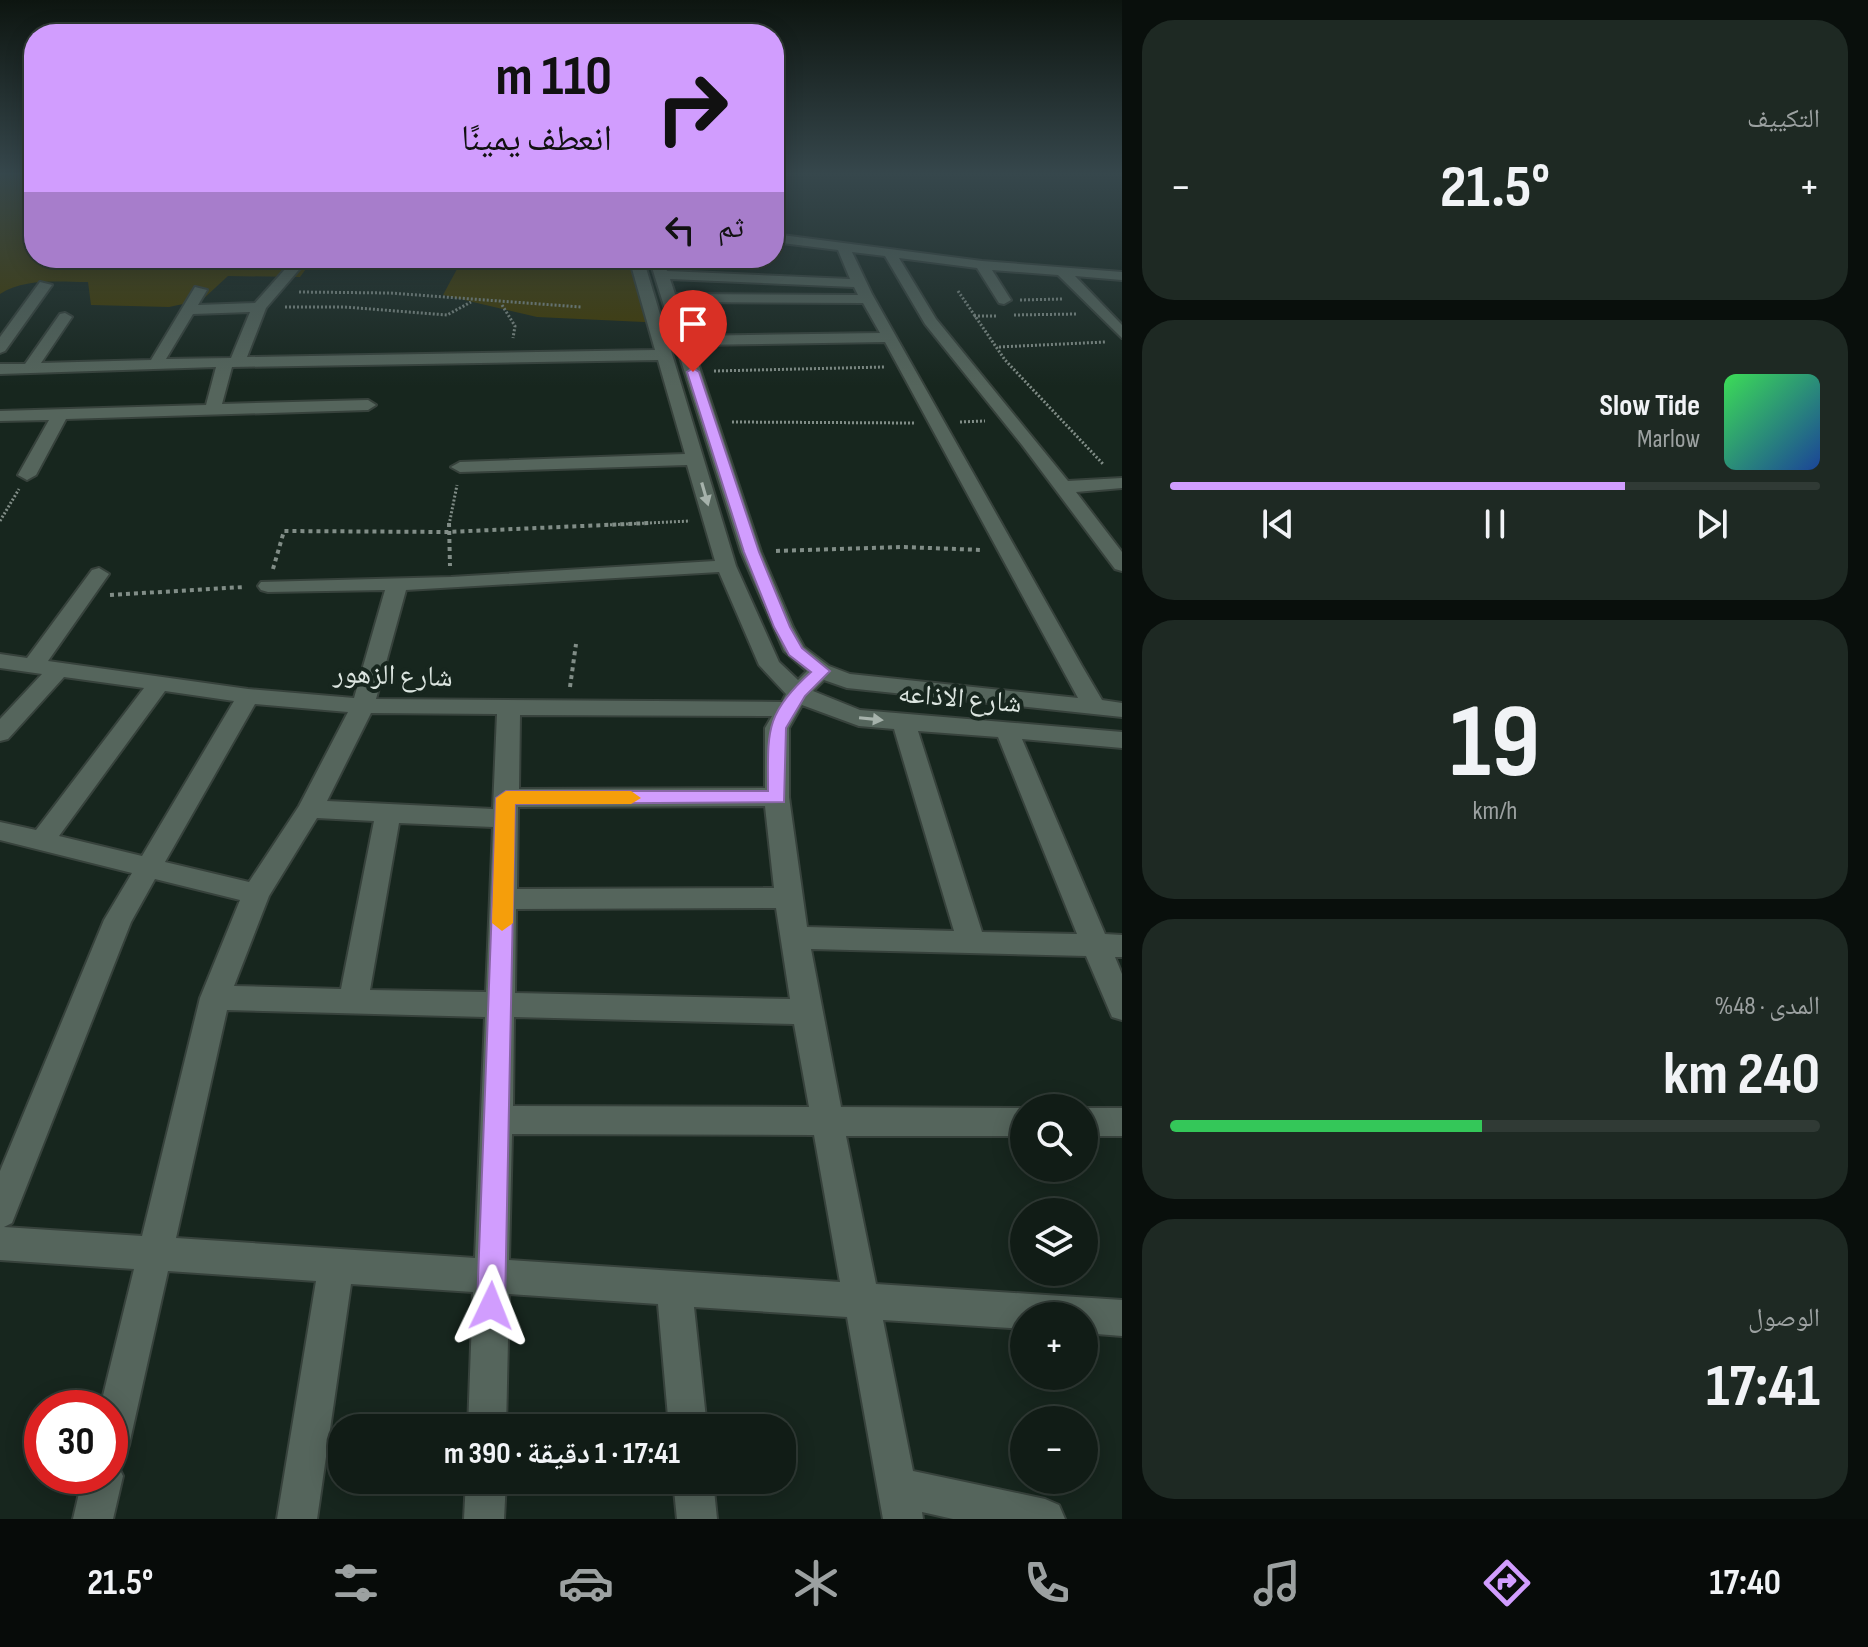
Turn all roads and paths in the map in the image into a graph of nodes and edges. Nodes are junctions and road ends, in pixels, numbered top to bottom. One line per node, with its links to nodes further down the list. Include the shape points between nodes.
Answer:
1 (825, 244): 2 (street)
2 (843, 246): 3 (street); 13 (street)
3 (889, 252): 4 (street); 44 (street, via 917,303)
4 (982, 265): 9 (street); 17 (street)
5 (293, 268): 15 (street)
6 (638, 268): 32 (street)
7 (660, 268): 16 (street)
8 (675, 268): 13 (street)
9 (1062, 271): 10 (street); 23 (street)
10 (1122, 276)
11 (45, 285): 31 (street)
12 (200, 290): 22 (street)
13 (861, 291): 16 (street); 27 (street)
14 (958, 291): 24 (path)
15 (270, 292): 18 (path, via 390,293); 20 (street)
16 (670, 298): 28 (street)
17 (1004, 300)
18 (472, 301): 19 (path); 20 (path, via 447,315)
19 (501, 304): 21 (path); 33 (path, via 515,326)
20 (259, 307): 22 (street); 34 (street)
21 (581, 307)
22 (186, 310): 35 (street)
23 (1100, 313): 24 (path); 26 (street)
24 (973, 316): 30 (path)
25 (65, 317): 37 (street)
26 (1122, 334)
27 (888, 337): 28 (street); 36 (street)
28 (684, 341): 39 (street)
29 (1106, 342): 30 (path)
30 (998, 347): 50 (path)
31 (0, 348)
32 (664, 355): 33 (street); 47 (street)
33 (508, 356): 34 (street)
34 (231, 363): 35 (street); 41 (street)
35 (156, 364): 37 (street)
36 (907, 366): 39 (path); 46 (street)
37 (30, 368): 38 (street)
38 (0, 369)
39 (693, 372): 45 (street)
40 (368, 405): 41 (street)
41 (213, 409): 42 (street)
42 (60, 415): 43 (street); 49 (street)
43 (0, 416)
44 (1010, 420): 46 (path); 51 (street)
45 (709, 422): 46 (path); 58 (street)
46 (937, 423): 57 (street)
47 (695, 459): 48 (street); 53 (street, one-way to 53)
48 (460, 467): 54 (path)
49 (27, 475): 52 (path)
50 (1121, 483): 51 (street)
51 (1063, 487): 56 (street)
52 (0, 521)
53 (713, 521): 54 (path); 60 (street)
54 (447, 532): 62 (path); 64 (path, via 284,531)
55 (1122, 537): 56 (street)
56 (1101, 538): 59 (street)
57 (1004, 551): 58 (path, via 902,547); 77 (street)
58 (751, 552): 70 (street, via 795,651)
59 (1122, 565)
60 (726, 566): 62 (street); 73 (street)
61 (99, 574): 65 (street)
62 (451, 583): 63 (street)
63 (397, 584): 64 (street); 74 (street)
64 (268, 586): 65 (path)
65 (85, 597): 68 (street)
66 (576, 644): 76 (path)
67 (0, 661): 68 (street, شارع الزهور)
68 (32, 667): 69 (street, شارع الزهور)
69 (57, 671): 71 (street, شارع الزهور); 81 (street)
70 (821, 671): 73 (street); 77 (street, شارع الاذاعه, via 875,685)
71 (159, 684): 72 (street, شارع الزهور); 88 (street)
72 (248, 696): 74 (street, شارع الزهور); 89 (street)
73 (792, 701): 76 (street, شارع الزهور); 79 (street, شارع الاذاعه, one-way to 79, via 859,718); 83 (street, via 777,728)
74 (363, 706): 75 (street, شارع الزهور); 85 (street)
75 (509, 707): 76 (street, شارع الزهور); 84 (street)
76 (566, 707)
77 (1095, 708): 78 (street, شارع الاذاعه)
78 (1122, 710)
79 (904, 722): 80 (street, شارع الاذاعه); 94 (street)
80 (1007, 731): 82 (street, شارع الاذاعه); 95 (street)
81 (0, 733)
82 (1122, 740)
83 (777, 797): 84 (street); 91 (street)
84 (506, 808): 86 (street); 92 (street)
85 (310, 809): 86 (street); 90 (street)
86 (388, 813): 97 (street)
87 (0, 831): 88 (street)
88 (41, 842): 89 (street)
89 (148, 869): 90 (street); 106 (street, via 97,965)
90 (256, 894): 96 (street)
91 (788, 898): 92 (street); 93 (street)
92 (503, 899): 98 (street)
93 (794, 938): 94 (street); 100 (street)
94 (971, 942): 95 (street)
95 (1109, 946): 99 (street)
96 (215, 998): 97 (street); 108 (street)
97 (353, 1001): 98 (street)
98 (500, 1005): 100 (street); 101 (street)
99 (1122, 1008)
100 (807, 1012): 102 (street)
101 (499, 1120): 102 (street); 110 (street)
102 (828, 1121): 103 (street); 112 (street)
103 (1010, 1122)
104 (1098, 1122): 105 (street)
105 (1122, 1122)
106 (0, 1212)
107 (0, 1243): 108 (street)
108 (155, 1253): 109 (street); 114 (street)
109 (336, 1265): 110 (street); 122 (street)
110 (492, 1276): 111 (street); 115 (street)
111 (674, 1288): 112 (street); 116 (street)
112 (862, 1300): 113 (street); 120 (street)
113 (1122, 1318)
114 (123, 1390)
115 (487, 1414)
116 (687, 1414)
117 (99, 1494): 121 (street)
118 (485, 1494): 123 (street)
119 (694, 1494): 124 (street)
120 (900, 1503): 125 (street)
121 (93, 1519)
122 (297, 1519)
123 (484, 1519)
124 (697, 1519)
125 (1045, 1519)

